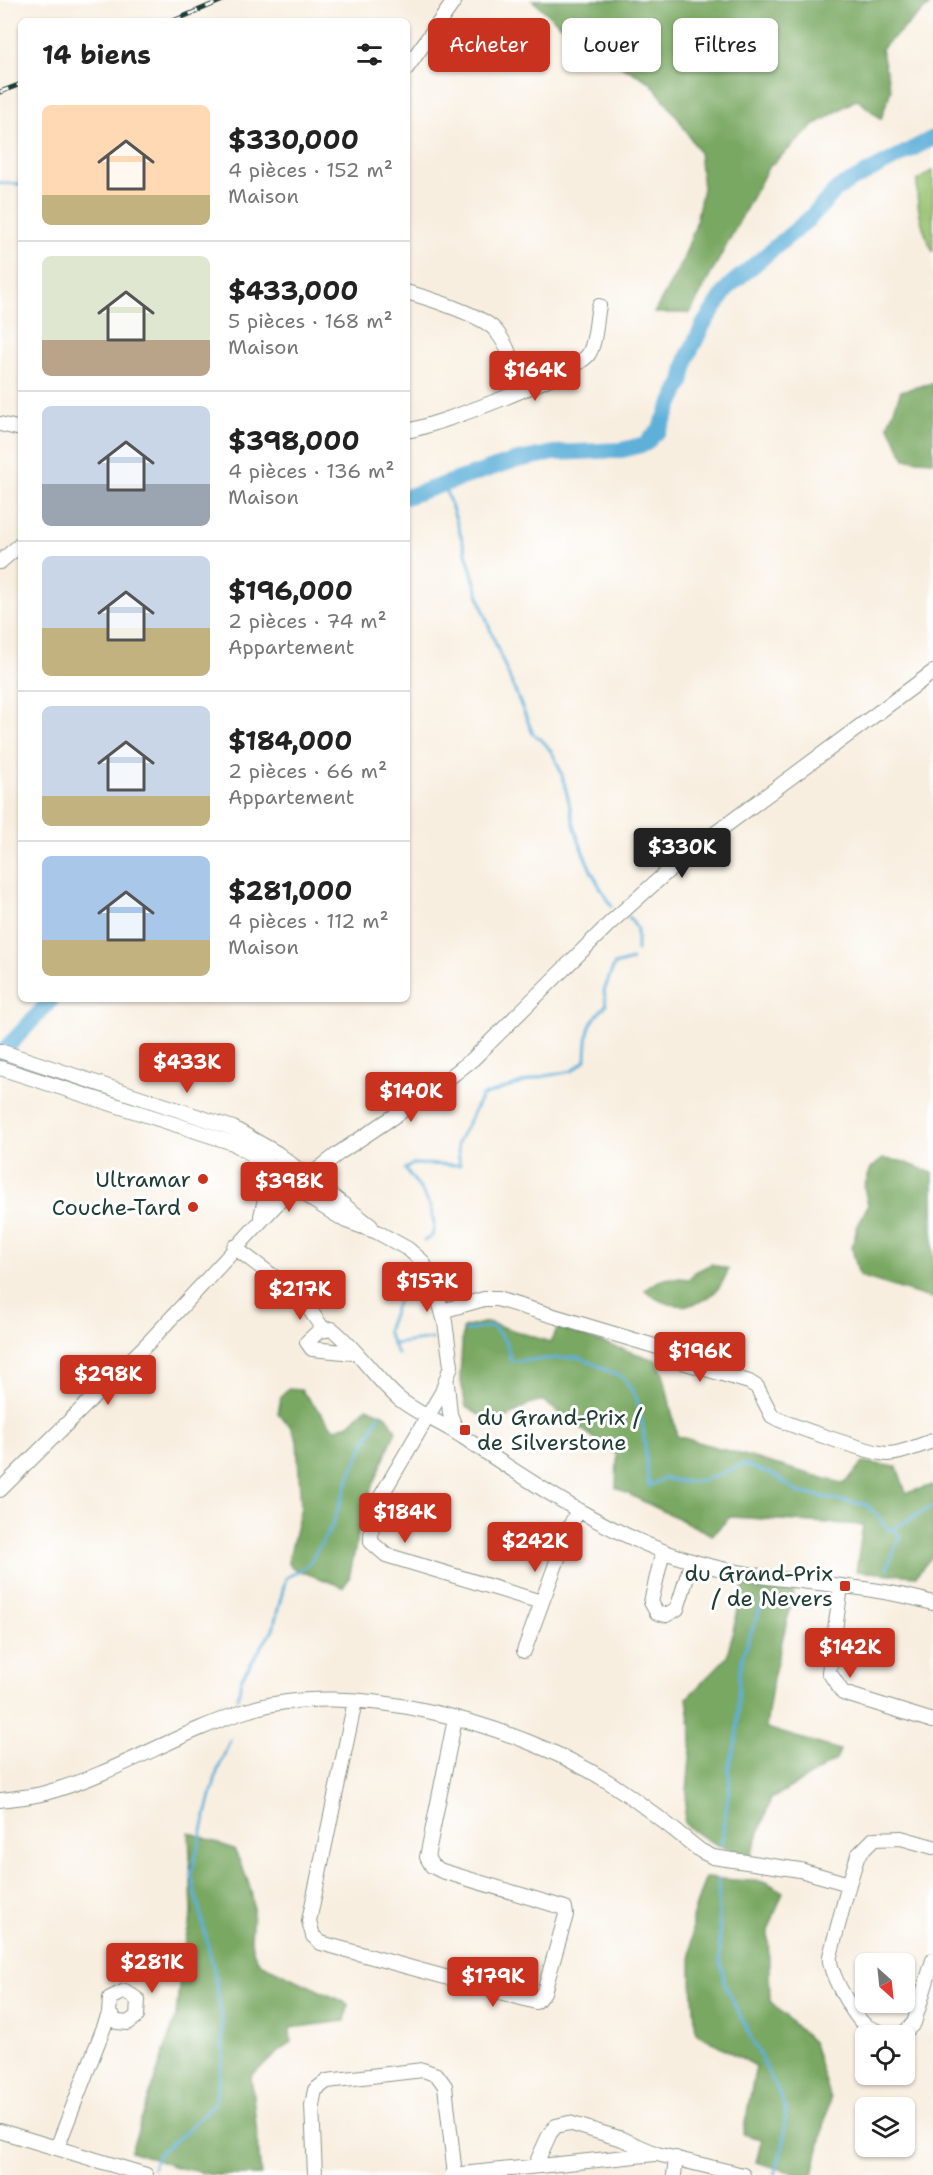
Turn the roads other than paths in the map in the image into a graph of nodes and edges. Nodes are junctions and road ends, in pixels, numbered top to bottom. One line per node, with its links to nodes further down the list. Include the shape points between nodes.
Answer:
1 (455, 0): 2 (street)
2 (410, 63)
3 (410, 294): 5 (street, via 495,329 512,357)
4 (599, 306): 5 (street, via 589,353 566,372)
5 (522, 390): 8 (street)
6 (0, 424): 7 (street)
7 (18, 428)
8 (410, 430)
9 (933, 672): 13 (street, via 693,849 619,914 510,1026 464,1067)
10 (5, 1053): 13 (street, via 233,1128 261,1142)
11 (0, 1068): 12 (street, via 218,1138)
12 (250, 1152): 13 (street); 14 (street, via 268,1187)
13 (303, 1181): 14 (street); 16 (street, via 314,1201 346,1221 408,1249 422,1261)
14 (261, 1218): 15 (street)
15 (234, 1247): 17 (street, via 301,1297); 23 (street, via 150,1341)
16 (442, 1311): 19 (street, via 451,1353); 22 (street, via 497,1299 661,1348 676,1360 748,1382 757,1387 772,1416 819,1433 884,1454)
17 (323, 1329): 18 (street, via 334,1331); 18 (street, via 308,1341 309,1348)
18 (354, 1353): 20 (street, via 397,1397)
19 (447, 1384): 20 (street); 21 (street, via 450,1414)
20 (428, 1417): 21 (street); 28 (street, via 372,1515 371,1542 386,1555)
21 (458, 1434): 24 (street)
22 (933, 1441)
23 (0, 1490)
24 (578, 1510): 25 (street); 28 (street)
25 (663, 1551): 26 (street); 26 (street, via 651,1602 657,1613 666,1615 677,1609)
26 (692, 1561): 27 (street, via 746,1574)
27 (841, 1587): 29 (street); 33 (street, via 829,1672 837,1688)
28 (541, 1602): 30 (street)
29 (933, 1603)
30 (524, 1651)
31 (355, 1701): 32 (street, via 406,1707); 32 (street, via 309,1921 313,1936 321,1943 536,2002 544,1992 565,1908 442,1871 432,1866 427,1857); 34 (street, via 305,1701 259,1707 76,1783 43,1794)
32 (455, 1719): 36 (street, via 531,1743 579,1765 646,1806 707,1855 800,1870)
33 (933, 1721)
34 (0, 1800)
35 (933, 1847): 36 (street, via 896,1837 874,1839 860,1851)
36 (849, 1884): 39 (street, via 830,1967)
37 (933, 1960): 40 (street)
38 (109, 2014): 42 (street)
39 (866, 2025)
40 (912, 2025)
41 (0, 2131): 42 (street)
42 (57, 2148): 46 (street)
43 (657, 2154): 44 (street); 45 (street); 45 (street, via 569,2123 556,2126 550,2133)
44 (676, 2158): 49 (street); 50 (street)
45 (535, 2166): 48 (street)
46 (146, 2175)
47 (315, 2175): 48 (street, via 315,2090 327,2081 423,2070 437,2075 445,2086)
48 (454, 2175)
49 (674, 2175)
50 (743, 2175)

